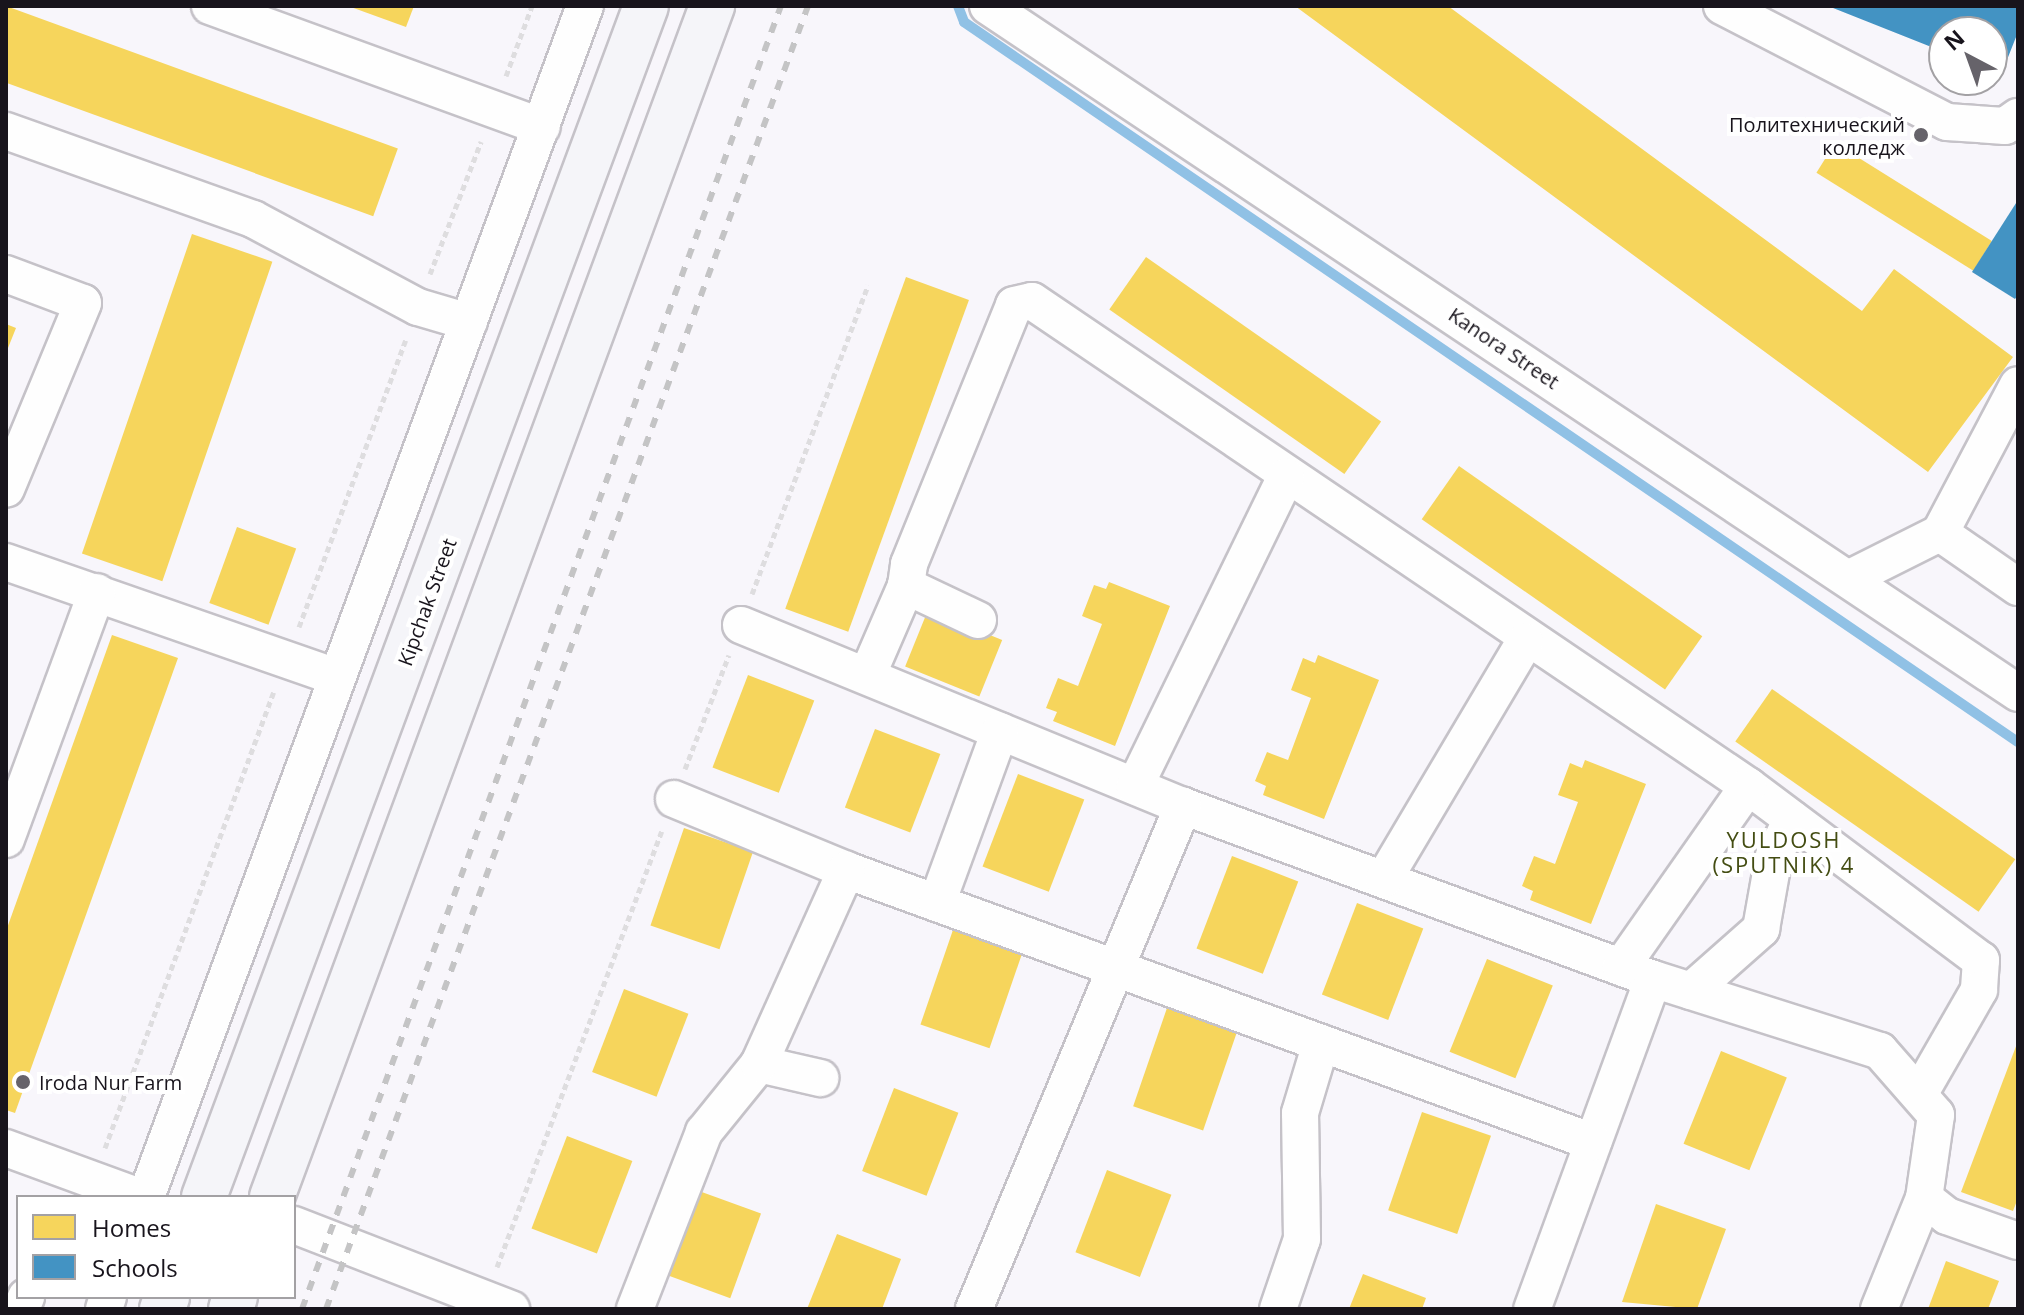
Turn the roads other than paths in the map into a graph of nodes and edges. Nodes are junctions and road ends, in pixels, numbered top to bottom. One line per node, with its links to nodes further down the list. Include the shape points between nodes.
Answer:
1 (210, 6): 7 (street)
2 (585, 6): 9 (street)
3 (646, 6): 50 (main road, Kipchak Street)
4 (712, 6): 51 (main road)
5 (988, 6): 18 (street, Kanora Street)
6 (1722, 6): 8 (street, via 1947,122 2005,126)
7 (260, 14): 9 (street)
8 (2018, 117)
9 (542, 127): 12 (street)
10 (6, 131): 12 (street, via 253,219 418,307)
11 (6, 274): 15 (street, via 83,303)
12 (469, 322): 26 (street)
13 (2018, 385): 16 (street)
14 (1286, 477): 19 (street, via 1032,301 1014,305); 24 (street); 29 (street)
15 (6, 489)
16 (1940, 533): 18 (street); 20 (street)
17 (6, 562): 21 (street)
18 (1850, 578): 27 (street, Kanora Street)
19 (906, 586): 22 (street); 25 (street)
20 (2018, 587)
21 (97, 592): 26 (street); 34 (street)
22 (978, 620)
23 (741, 625): 25 (street)
24 (1525, 642): 30 (street); 36 (street)
25 (867, 676): 28 (street)
26 (337, 677): 49 (street)
27 (2018, 693)
28 (1000, 731): 29 (street); 37 (street)
29 (1135, 786): 32 (street)
30 (1748, 786): 33 (street); 39 (street)
31 (674, 799): 35 (street)
32 (1183, 806): 36 (street); 38 (street)
33 (1792, 819): 40 (street, via 1774,856 1761,929); 44 (street, via 1981,960 1979,990)
34 (6, 839)
35 (846, 870): 37 (street); 42 (street, via 794,999)
36 (1384, 879): 39 (street)
37 (937, 903): 38 (street)
38 (1115, 970): 41 (street); 57 (street)
39 (1637, 973): 40 (street); 45 (street)
40 (1691, 991): 44 (street, via 1880,1051)
41 (1321, 1043): 45 (street); 58 (street, via 1300,1113 1302,1239)
42 (759, 1064): 43 (street); 56 (street, via 704,1132)
43 (820, 1078)
44 (1921, 1091): 52 (street, via 1936,1115)
45 (1593, 1142): 59 (street)
46 (6, 1148): 47 (street)
47 (77, 1183): 48 (street)
48 (134, 1195)
49 (144, 1195)
50 (205, 1195)
51 (273, 1195)
52 (1924, 1198): 54 (street, via 1947,1216); 60 (street)
53 (296, 1226): 55 (street)
54 (2018, 1241)
55 (511, 1309)
56 (635, 1309)
57 (974, 1309)
58 (1278, 1309)
59 (1532, 1309)
60 (1879, 1309)

